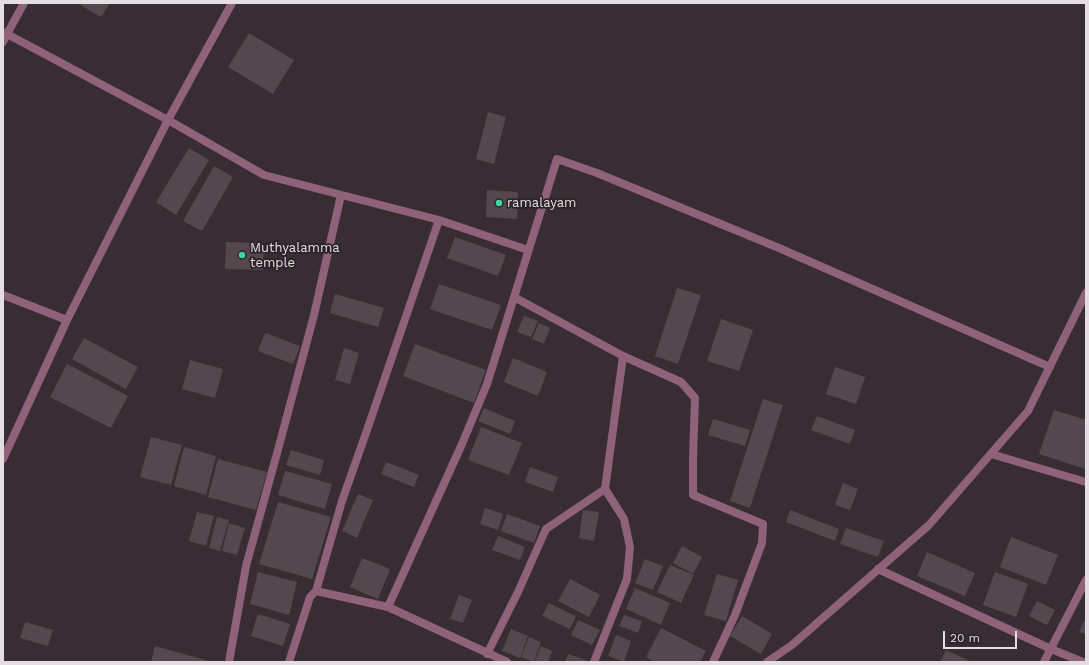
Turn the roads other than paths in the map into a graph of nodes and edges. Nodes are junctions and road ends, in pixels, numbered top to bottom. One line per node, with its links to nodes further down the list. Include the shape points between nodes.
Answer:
1 (24, 3): 3 (street)
2 (232, 3): 5 (street)
3 (5, 34): 4 (street); 5 (street)
4 (3, 42)
5 (168, 120): 6 (street, via 264,175); 12 (street)
6 (341, 196): 7 (street); 25 (street, via 314,315 246,566)
7 (439, 220): 8 (street); 21 (street, via 342,501)
8 (528, 250): 11 (street); 14 (street, via 557,159 779,248)
9 (1086, 293): 14 (street)
10 (3, 295): 12 (street)
11 (514, 298): 13 (street); 22 (street, via 487,384)
12 (67, 320): 16 (street)
13 (623, 356): 18 (street); 29 (street, via 680,382 695,398 692,458 694,495 763,524 762,543 734,615)
14 (1050, 367): 15 (street, via 1028,411)
15 (991, 454): 17 (street); 19 (street, via 929,525)
16 (3, 459)
17 (1086, 482)
18 (605, 489): 24 (street, via 546,529); 28 (street, via 624,518 630,547 626,579)
19 (878, 569): 23 (street); 30 (street, via 792,645)
20 (1086, 580): 23 (street)
21 (316, 591): 22 (street); 26 (street, via 310,597)
22 (388, 607): 24 (street)
23 (1051, 649): 31 (street); 32 (street)
24 (487, 654): 27 (street)
25 (229, 662)
26 (289, 662)
27 (507, 662)
28 (594, 662)
29 (712, 662)
30 (767, 662)
31 (1044, 662)
32 (1083, 662)

